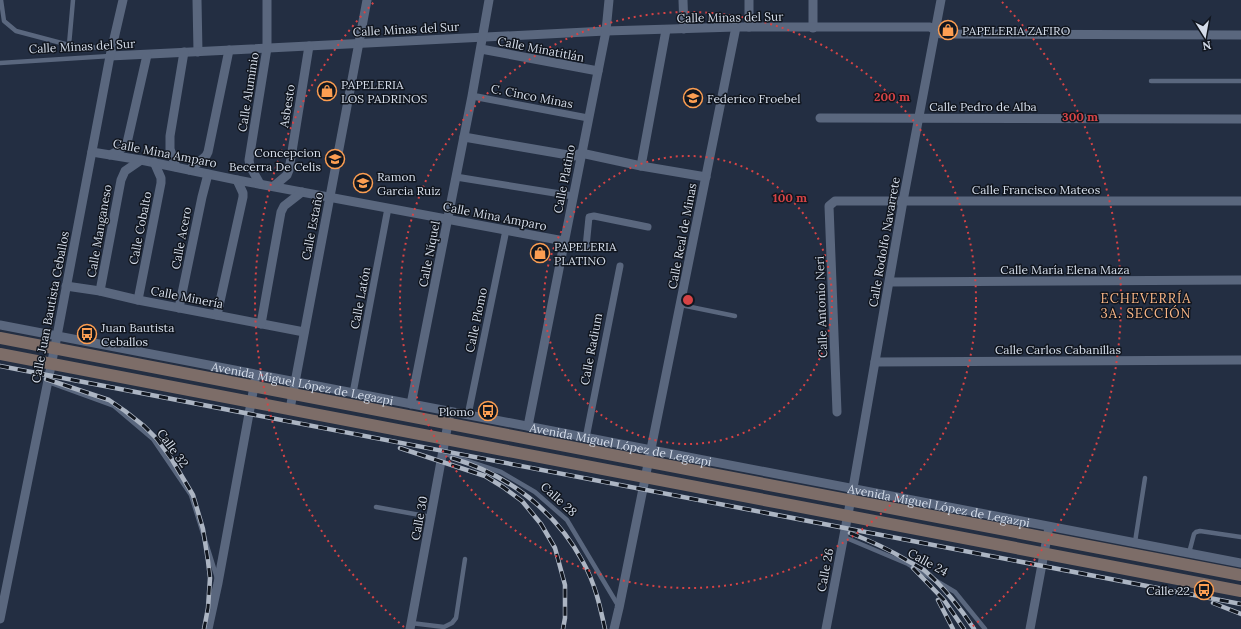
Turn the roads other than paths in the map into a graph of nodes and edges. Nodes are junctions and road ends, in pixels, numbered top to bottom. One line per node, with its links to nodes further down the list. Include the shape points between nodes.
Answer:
1 (1, 0): 23 (lane, via 4,22 16,31)
2 (73, 0): 23 (lane)
3 (122, 0): 30 (street, Calle Juan Bautista Ceballos)
4 (197, 0): 29 (street)
5 (267, 0): 25 (street, Calle Aluminio)
6 (367, 0): 22 (street, Calle Estaño)
7 (489, 0): 21 (street, Calle Níquel)
8 (609, 0): 19 (street, Calle Platino)
9 (683, 0): 16 (street)
10 (749, 0): 14 (street)
11 (813, 0): 15 (street)
12 (941, 0): 18 (street, Calle Rodolfo Navarrete)
13 (736, 27): 14 (street, Calle Minas del Sur); 16 (street, Calle Minas del Sur); 52 (street, Calle Real de Minas)
14 (750, 27): 15 (street, Calle Minas del Sur)
15 (813, 28): 18 (street, Calle Minas del Sur, via 930,27)
16 (684, 29): 17 (street, Calle Minas del Sur)
17 (666, 30): 19 (street, Calle Minas del Sur); 47 (street)
18 (935, 30): 20 (street, Calle Minas del Sur, via 942,34); 39 (street, Calle Rodolfo Navarrete)
19 (606, 31): 21 (street, Calle Minas del Sur); 33 (street, Calle Platino)
20 (1241, 36)
21 (483, 37): 22 (street, Calle Minas del Sur); 26 (street, Calle Níquel)
22 (359, 44): 24 (street, Calle Minas del Sur); 58 (street, Calle Estaño)
23 (69, 45): 30 (lane)
24 (309, 46): 25 (street, Calle Minas del Sur); 55 (street, Asbesto, via 289,170)
25 (267, 48): 27 (street, Calle Minas del Sur); 54 (street, Calle Aluminio, via 249,160)
26 (481, 49): 33 (street, Calle Minatitlán); 36 (street, Calle Níquel)
27 (229, 50): 29 (street, Calle Minas del Sur); 49 (street, via 208,152)
28 (184, 52): 29 (street, Calle Minas del Sur); 31 (street, Calle Minas del Sur); 48 (street, via 170,136 170,149)
29 (198, 52)
30 (111, 53): 31 (street, Calle Minas del Sur); 32 (lane, Calle Minas del Sur); 42 (street, Calle Juan Bautista Ceballos)
31 (146, 55): 44 (street, via 127,143)
32 (0, 63)
33 (598, 72): 37 (street, Calle Platino)
34 (1151, 81): 35 (lane)
35 (1241, 81)
36 (472, 96): 37 (street, C. Cinco Minas); 41 (street, Calle Níquel)
37 (588, 118): 43 (street, Calle Platino)
38 (820, 118): 39 (street, Calle Pedro de Alba)
39 (920, 118): 40 (street, Calle Pedro de Alba); 59 (street, Calle Rodolfo Navarrete)
40 (1241, 119)
41 (464, 137): 43 (street, via 574,156); 51 (street, Calle Níquel)
42 (92, 152): 44 (street, Calle Mina Amparo); 70 (street, Calle Juan Bautista Ceballos)
43 (581, 153): 47 (street); 57 (street, Calle Platino)
44 (110, 155): 45 (street, Calle Mina Amparo)
45 (141, 160): 46 (street, Calle Mina Amparo); 71 (street, Calle Manganeso, via 125,171 121,180)
46 (154, 162): 48 (street, Calle Mina Amparo); 72 (street, Calle Cobalto, via 162,183)
47 (641, 166): 52 (street)
48 (176, 167): 49 (street, Calle Mina Amparo)
49 (189, 170): 50 (street, Calle Mina Amparo)
50 (208, 174): 53 (street, Calle Mina Amparo); 74 (street, Calle Acero)
51 (456, 177): 57 (street); 63 (street, Calle Níquel)
52 (706, 177): 73 (street, Calle Real de Minas)
53 (237, 180): 54 (street, Calle Mina Amparo); 75 (street, via 243,197)
54 (260, 184): 55 (street, Calle Mina Amparo)
55 (274, 186): 56 (street, Calle Mina Amparo)
56 (302, 192): 58 (street, Calle Mina Amparo); 77 (street, via 284,206 281,212)
57 (573, 196): 66 (street, Calle Platino)
58 (330, 197): 62 (street, Calle Mina Amparo); 79 (street, Calle Estaño)
59 (904, 201): 60 (street, Calle Francisco Mateos); 61 (street, Calle Francisco Mateos, via 838,200); 69 (street, Calle Rodolfo Navarrete)
60 (1241, 201)
61 (831, 203): 95 (street, Calle Antonio Neri, via 829,210)
62 (388, 208): 63 (street, Calle Mina Amparo); 91 (street, Calle Latón)
63 (448, 219): 65 (street, Calle Mina Amparo); 93 (street, Calle Níquel)
64 (648, 227): 66 (street, Calle Mina Amparo, via 594,216 589,217 586,247)
65 (506, 230): 66 (street, Calle Mina Amparo); 96 (street, Calle Plomo)
66 (563, 244): 98 (street, Calle Platino)
67 (620, 266): 100 (street, Calle Radium)
68 (1241, 280): 69 (street, Calle María Elena Maza)
69 (890, 282): 85 (street, Calle Rodolfo Navarrete)
70 (66, 286): 71 (street, Calle Minería); 80 (street, Calle Juan Bautista Ceballos)
71 (100, 292): 72 (street, Calle Minería)
72 (138, 300): 74 (street, Calle Minería)
73 (681, 305): 76 (lane); 102 (street, Calle Real de Minas)
74 (180, 308): 75 (street, Calle Minería)
75 (217, 315): 77 (street, Calle Minería)
76 (735, 316)
77 (261, 324): 79 (street, Calle Minería)
78 (0, 325): 80 (street, Avenida Miguel López de Legazpi)
79 (304, 332): 90 (street, Calle Estaño)
80 (57, 336): 82 (street, Calle Juan Bautista Ceballos); 87 (street, Avenida Miguel López de Legazpi)
81 (0, 338): 82 (main road, Avenida Miguel López de Legazpi)
82 (54, 348): 86 (street, Calle Juan Bautista Ceballos); 89 (main road, Avenida Miguel López de Legazpi)
83 (0, 354): 86 (main road)
84 (1241, 360): 85 (street, Calle Carlos Cabanillas)
85 (875, 362): 105 (street, Calle Rodolfo Navarrete)
86 (51, 364): 88 (street, Calle Juan Bautista Ceballos); 92 (main road)
87 (257, 374): 89 (street, Calle 32); 90 (street, Avenida Miguel López de Legazpi)
88 (48, 382): 118 (lane, Calle 32, via 114,406 153,439 191,495); 121 (street, Calle Juan Bautista Ceballos)
89 (254, 387): 90 (main road, Avenida Miguel López de Legazpi); 92 (street, Calle 32)
90 (294, 388): 91 (street, Avenida Miguel López de Legazpi); 94 (street, Calle Estaño); 97 (main road, Avenida Miguel López de Legazpi)
91 (353, 393): 93 (street, Avenida Miguel López de Legazpi)
92 (251, 402): 94 (main road); 118 (street, Calle 32)
93 (411, 404): 97 (street, Avenida Miguel López de Legazpi)
94 (290, 409): 99 (main road)
95 (838, 412)
96 (468, 415): 97 (street, Avenida Miguel López de Legazpi); 98 (street, Avenida Miguel López de Legazpi)
97 (450, 417): 99 (street, Calle 30); 102 (main road, Avenida Miguel López de Legazpi)
98 (528, 426): 100 (street, Avenida Miguel López de Legazpi)
99 (446, 438): 101 (street, Calle 30); 103 (main road)
100 (586, 438): 102 (street, Avenida Miguel López de Legazpi)
101 (443, 453): 108 (street, Calle 30); 120 (lane, Calle 28, via 501,472 535,492 567,520)
102 (651, 456): 103 (street, Calle Real de Minas); 105 (main road, Avenida Miguel López de Legazpi)
103 (646, 476): 107 (main road); 120 (street)
104 (1145, 478): 112 (lane)
105 (852, 494): 107 (street, Calle 26); 109 (main road, Avenida Miguel López de Legazpi)
106 (376, 507): 108 (lane)
107 (848, 515): 110 (street, Calle 26); 113 (main road)
108 (431, 517): 122 (street, Calle 30)
109 (1048, 532): 112 (street, Avenida Miguel López de Legazpi); 113 (street); 117 (main road, Avenida Miguel López de Legazpi)
110 (844, 537): 125 (street, Calle 26); 126 (lane, Calle 24, via 908,564 955,592)
111 (1241, 537): 114 (lane, via 1196,532)
112 (1135, 542): 114 (street, Avenida Miguel López de Legazpi)
113 (1044, 553): 119 (main road); 127 (street)
114 (1189, 553): 116 (street, Avenida Miguel López de Legazpi)
115 (465, 560): 122 (lane, via 456,618 444,627)
116 (1241, 563)
117 (1241, 575)
118 (218, 583): 123 (street, Calle 32)
119 (1241, 591)
120 (619, 608): 124 (street)
121 (0, 619)
122 (411, 626)
123 (208, 629)
124 (614, 629)
125 (826, 629)
126 (985, 629)
127 (1030, 629)

